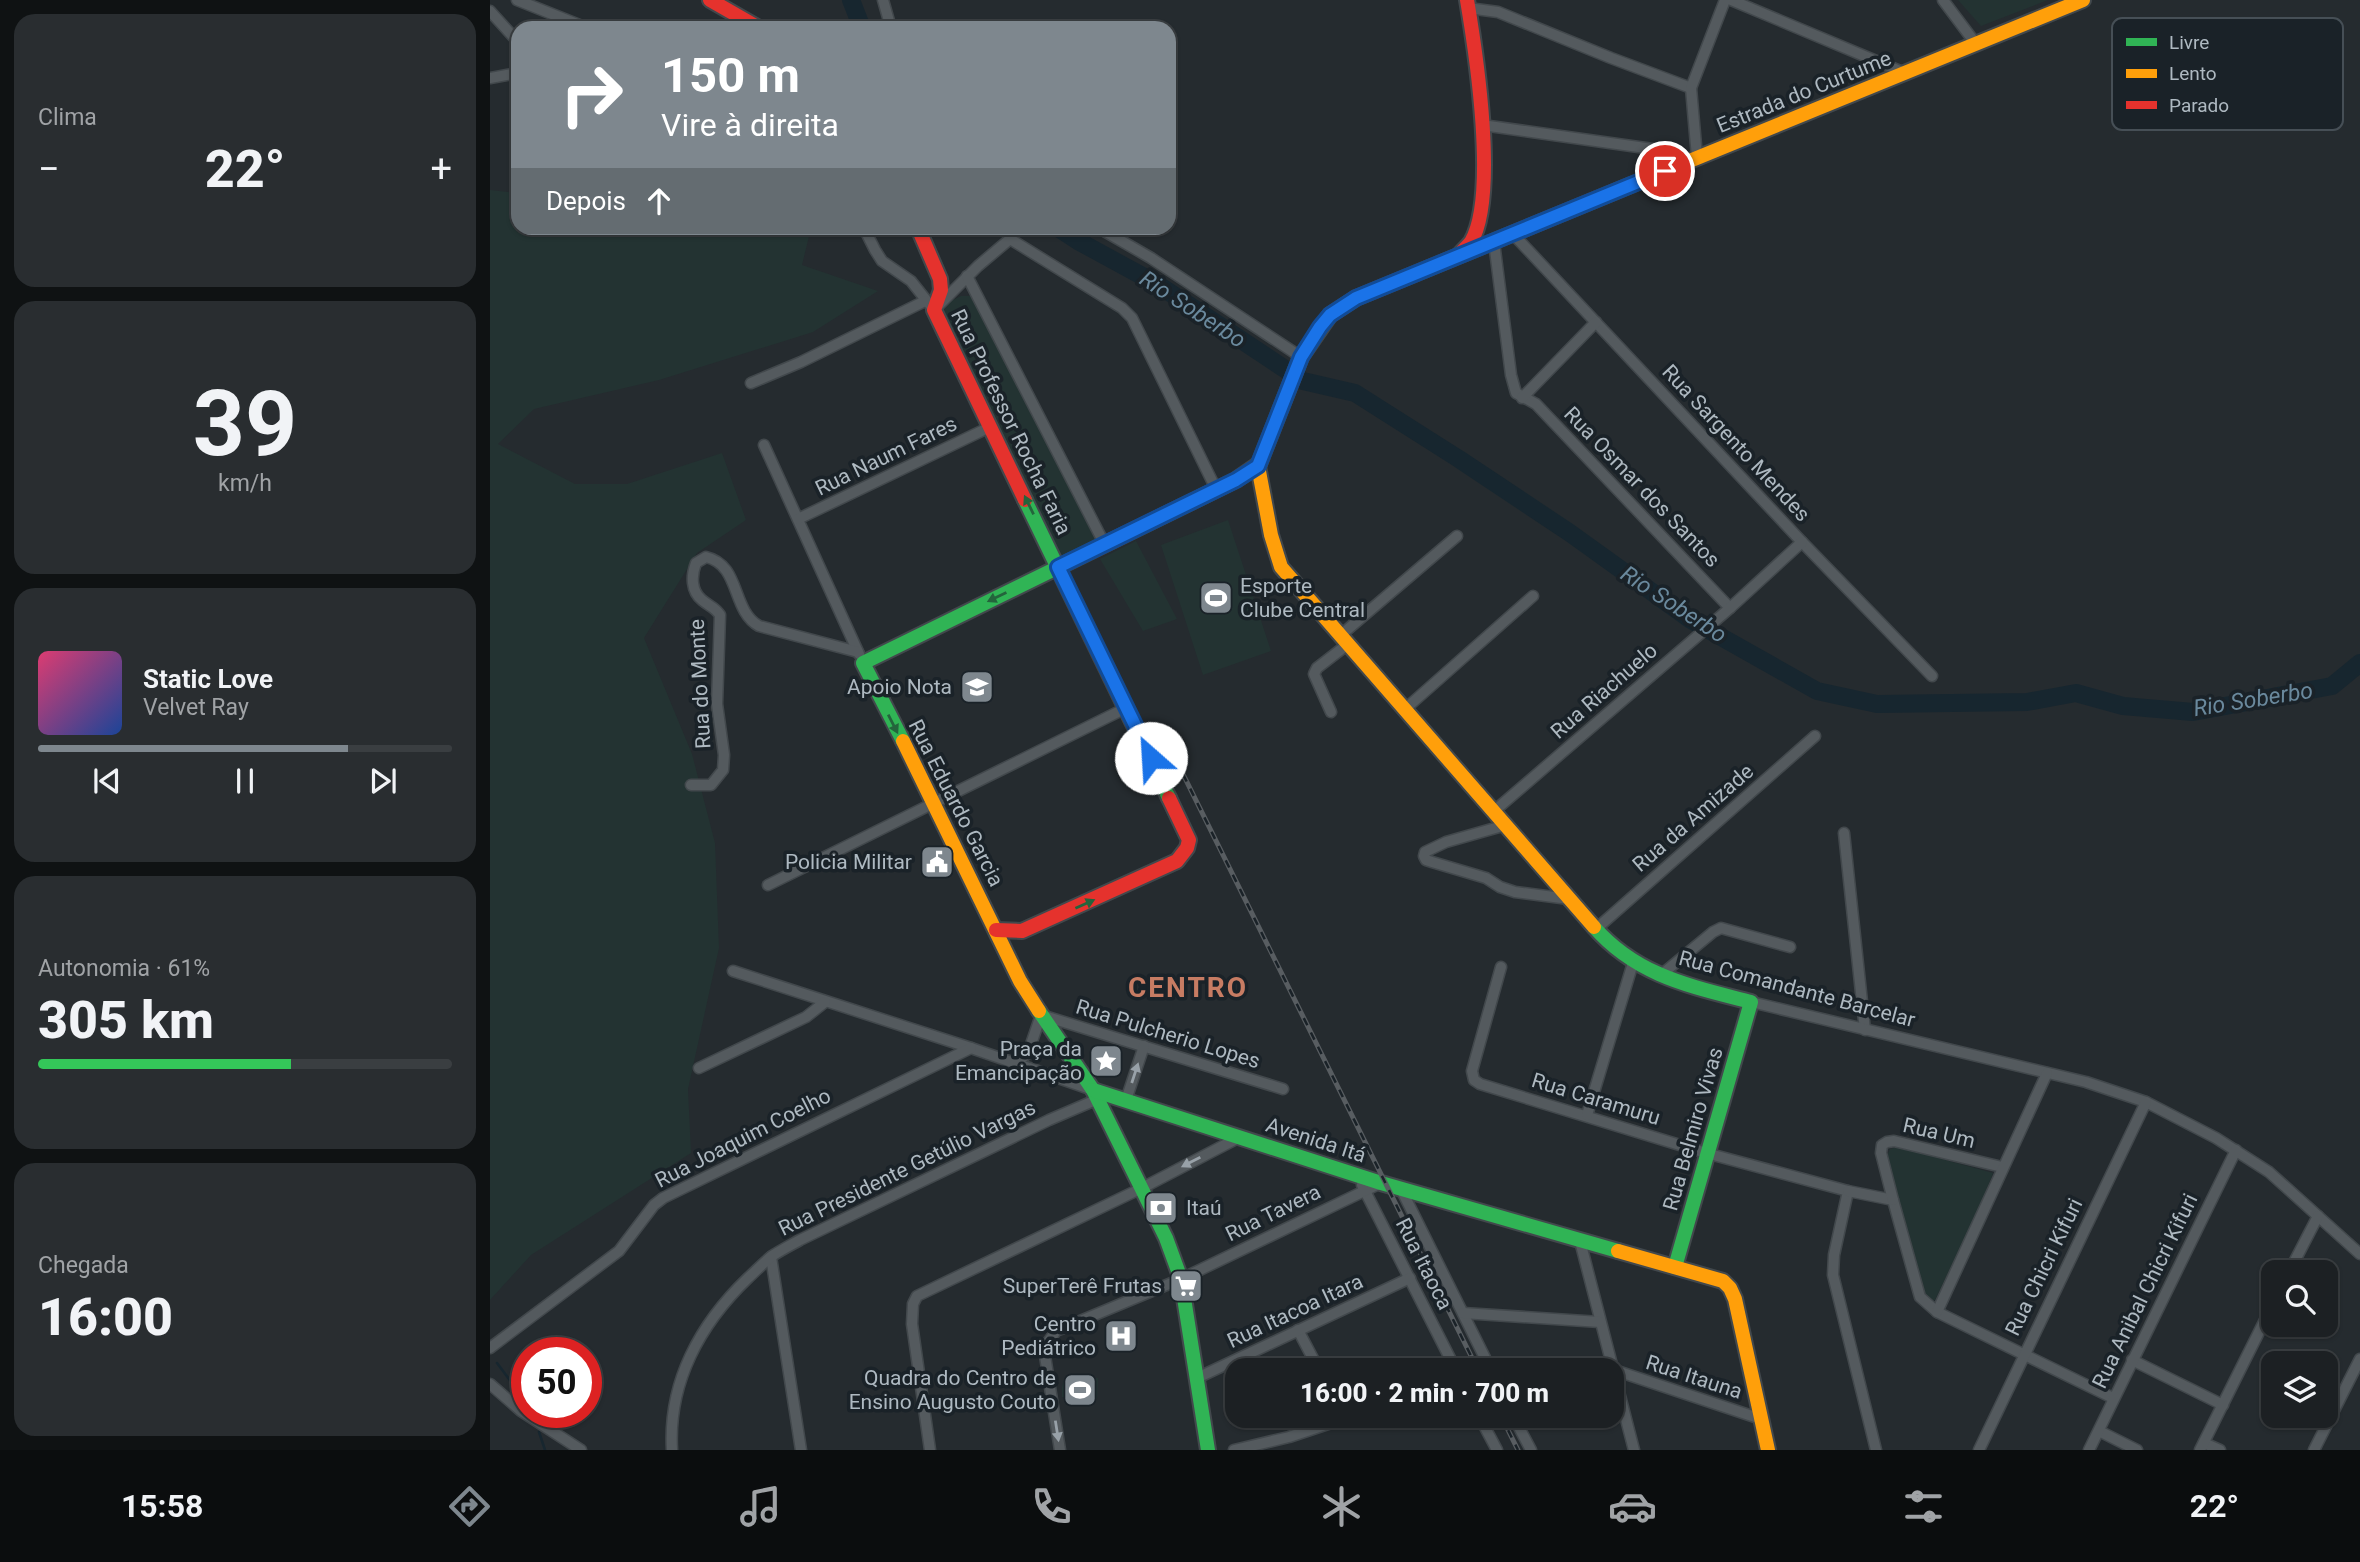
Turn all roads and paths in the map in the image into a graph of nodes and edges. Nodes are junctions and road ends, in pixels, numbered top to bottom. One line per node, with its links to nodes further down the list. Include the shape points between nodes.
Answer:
1 (517, 0): 10 (street)
2 (710, 0): 11 (main road)
3 (883, 0): 12 (street)
4 (1726, 0): 18 (street)
5 (1731, 0): 16 (street)
6 (1943, 0): 14 (street)
7 (2083, 0): 14 (main road, Estrada do Curtume)
8 (1468, 4): 18 (street); 19 (main road)
9 (490, 11): 13 (street)
10 (570, 21)
11 (746, 21)
12 (889, 21)
13 (511, 34)
14 (1976, 44): 16 (main road, Estrada do Curtume)
15 (511, 74): 17 (street)
16 (1906, 74): 20 (main road, Estrada do Curtume)
17 (490, 79)
18 (1691, 88): 20 (street)
19 (1482, 125): 20 (street, via 1667,150); 26 (main road, via 1483,197)
20 (1694, 159): 21 (main road, Estrada do Curtume)
21 (1513, 234): 25 (main road, Estrada do Curtume); 31 (street, Rua Sargento Mendes)
22 (868, 235): 30 (street, Rua Professor Rocha Faria, via 883,261 911,281)
23 (921, 235): 28 (main road)
24 (1110, 235): 32 (street, via 1151,258)
25 (1494, 242): 26 (main road, Estrada do Curtume); 34 (street, via 1511,375)
26 (1475, 245): 32 (main road, via 1342,306 1320,327)
27 (967, 276): 29 (street); 38 (street, via 1010,239 1122,308 1132,318); 42 (street)
28 (940, 279): 29 (street); 30 (main road, via 941,290)
29 (958, 286): 30 (street)
30 (930, 305): 33 (street); 35 (main road, Rua Professor Rocha Faria)
31 (1596, 322): 34 (street); 41 (street, Rua Sargento Mendes)
32 (1299, 362): 37 (main road)
33 (751, 383)
34 (1522, 398): 45 (street, Rua Osmar dos Santos, via 1536,404)
35 (990, 427): 39 (street, Rua Naum Fares); 43 (main road, Rua Professor Rocha Faria, one-way to 35)
36 (764, 445): 39 (street, Rua Eduardo Garcia)
37 (1258, 466): 38 (main road); 46 (main road, Rua Comandante Barcelar, via 1281,567)
38 (1216, 489): 42 (main road)
39 (798, 519): 47 (street, Rua Eduardo Garcia)
40 (1457, 536): 46 (street)
41 (1802, 542): 45 (street, Rua Riachuelo); 48 (street, Rua Sargento Mendes)
42 (1105, 545): 43 (main road)
43 (1058, 567): 47 (main road, one-way to 47); 49 (main road, Rua Professor Rocha Faria)
44 (1533, 596): 50 (street)
45 (1730, 608): 55 (street, Rua Riachuelo)
46 (1345, 640): 50 (main road, Rua Comandante Barcelar); 51 (street, via 1314,674)
47 (861, 657): 53 (street, Rua do Monte, via 752,622 723,565 706,557 696,563 695,591 720,615 717,704 724,755 723,769 711,785); 54 (main road, Rua Eduardo Garcia, one-way to 54)
48 (1932, 676)
49 (1126, 708): 54 (street); 62 (main road, Rua Professor Rocha Faria, one-way to 49, via 1168,867 1183,855 1189,840)
50 (1404, 710): 55 (main road, Rua Comandante Barcelar)
51 (1331, 712)
52 (1815, 736): 60 (street, Rua da Amizade)
53 (691, 785)
54 (933, 802): 58 (street); 61 (main road, Rua Eduardo Garcia)
55 (1493, 812): 56 (main road, Rua Comandante Barcelar)
56 (1506, 825): 59 (main road, Rua Comandante Barcelar); 59 (street, via 1446,842 1423,856 1515,892)
57 (1844, 833): 72 (street)
58 (768, 885)
59 (1569, 900): 60 (main road, Rua Comandante Barcelar)
60 (1596, 929): 65 (main road, Rua Comandante Barcelar)
61 (996, 930): 62 (main road); 64 (main road, Rua Eduardo Garcia)
62 (1022, 931): 64 (main road)
63 (1790, 947): 68 (street, via 1721,928)
64 (1006, 951): 71 (main road, Rua Eduardo Garcia)
65 (1633, 963): 68 (main road, Rua Comandante Barcelar); 86 (street)
66 (1501, 967): 86 (street, Rua Caramuru, via 1472,1072 1474,1080)
67 (733, 971): 69 (street, Avenida Itá)
68 (1661, 975): 70 (main road, Rua Comandante Barcelar)
69 (825, 1002): 74 (street, Avenida Itá); 77 (street, via 806,1017)
70 (1751, 1002): 72 (street, Rua Comandante Barcelar); 89 (main road, Rua Belmiro Vivas)
71 (1041, 1015): 73 (street, Rua Pulcherio Lopes); 75 (street); 82 (main road, Rua Eduardo Garcia)
72 (1865, 1030): 79 (street, Rua Comandante Barcelar)
73 (1144, 1046): 81 (street, Rua Pulcherio Lopes); 83 (street, one-way to 73)
74 (971, 1048): 76 (street, Avenida Itá); 111 (street, Rua Joaquim Coelho, via 663,1198 619,1251)
75 (1028, 1053): 76 (street); 78 (street)
76 (1015, 1064): 78 (street, Avenida Itá)
77 (699, 1069)
78 (1032, 1070): 80 (street, Avenida Itá)
79 (2047, 1073): 84 (street, Rua Comandante Barcelar); 90 (street)
80 (1075, 1084): 82 (street, Avenida Itá); 85 (street, via 1083,1096)
81 (1283, 1089)
82 (1095, 1095): 83 (main road, Avenida Itá); 85 (street, Rua Presidente Getúlio Vargas); 93 (main road, Rua Eduardo Garcia)
83 (1126, 1100): 87 (main road, Avenida Itá)
84 (2146, 1102): 88 (street, Rua Comandante Barcelar); 112 (street, Rua Chicri Kifuri)
85 (1076, 1107): 101 (street, Rua Presidente Getúlio Vargas)
86 (1587, 1115): 89 (street, Rua Caramuru)
87 (1240, 1137): 91 (main road, Avenida Itá); 93 (street, one-way to 93)
88 (2236, 1150): 98 (street, Rua Comandante Barcelar, via 2269,1172); 118 (street, Rua Anibal Chicri Kifuri)
89 (1706, 1153): 96 (street, Rua Caramuru); 103 (main road, Rua Belmiro Vivas)
90 (2003, 1167): 97 (street, Rua Um, via 1888,1142 1881,1153); 106 (street)
91 (1357, 1175): 92 (main road, Avenida Itá); 95 (street, Rua Itaoca)
92 (1381, 1184): 94 (main road, Avenida Itá); 95 (street, Rua Tavera)
93 (1143, 1188): 105 (main road, Rua Eduardo Garcia); 135 (street, via 917,1296 912,1324)
94 (1401, 1189): 99 (main road, Avenida Itá); 107 (street)
95 (1365, 1190): 104 (street, Rua Itaoca); 105 (street, Rua Tavera)
96 (1848, 1191): 97 (street, Rua Caramuru); 143 (street, via 1833,1275)
97 (1892, 1200): 106 (street, via 1920,1297)
98 (2318, 1216): 100 (street, Rua Comandante Barcelar); 102 (street)
99 (1580, 1241): 103 (main road, Avenida Itá); 108 (street)
100 (2360, 1255)
101 (771, 1257): 133 (street, Rua Presidente Getúlio Vargas, via 734,1292 696,1343 676,1392); 134 (street)
102 (2295, 1260)
103 (1675, 1267): 125 (main road, Avenida Itá, via 1710,1276 1730,1288)
104 (1410, 1278): 110 (street, Rua Itacoa Itara); 114 (street, Rua Itaoca)
105 (1181, 1279): 120 (main road, Rua Eduardo Garcia); 136 (street, Rua Tavera, one-way to 136, via 1064,1326 1052,1336 1045,1356)
106 (1937, 1312): 112 (street)
107 (1463, 1313): 108 (street); 115 (street)
108 (1600, 1322): 116 (street)
109 (2261, 1328): 123 (street)
110 (1298, 1330): 113 (street); 120 (street, Rua Itacoa Itara)
111 (490, 1348)
112 (2023, 1354): 122 (street); 144 (street, Rua Chicri Kifuri)
113 (1313, 1358)
114 (1450, 1358)
115 (1484, 1358)
116 (1610, 1358)
117 (2360, 1359): 131 (street)
118 (2132, 1360): 122 (street, Rua Anibal Chicri Kifuri); 123 (street)
119 (1624, 1373): 125 (street, Rua Itauna)
120 (1197, 1378): 137 (main road, Rua Eduardo Garcia)
121 (490, 1384): 132 (street, via 521,1411)
122 (2113, 1398): 129 (street, Rua Anibal Chicri Kifuri)
123 (2223, 1405): 130 (street)
124 (1624, 1410): 141 (street)
125 (1761, 1419): 142 (main road, Avenida Itá)
126 (1315, 1428): 138 (street)
127 (1485, 1428): 139 (street)
128 (1519, 1428): 140 (street)
129 (2099, 1431): 145 (street, Rua Anibal Chicri Kifuri); 146 (street)
130 (2202, 1446): 147 (street)
131 (2316, 1449)
132 (581, 1450)
133 (671, 1450)
134 (802, 1450)
135 (930, 1450)
136 (1060, 1450)
137 (1208, 1450)
138 (1234, 1450)
139 (1497, 1450)
140 (1531, 1450)
141 (1634, 1450)
142 (1768, 1450)
143 (1876, 1450)
144 (1979, 1450)
145 (2089, 1450)
146 (2137, 1450)
147 (2220, 1450)

